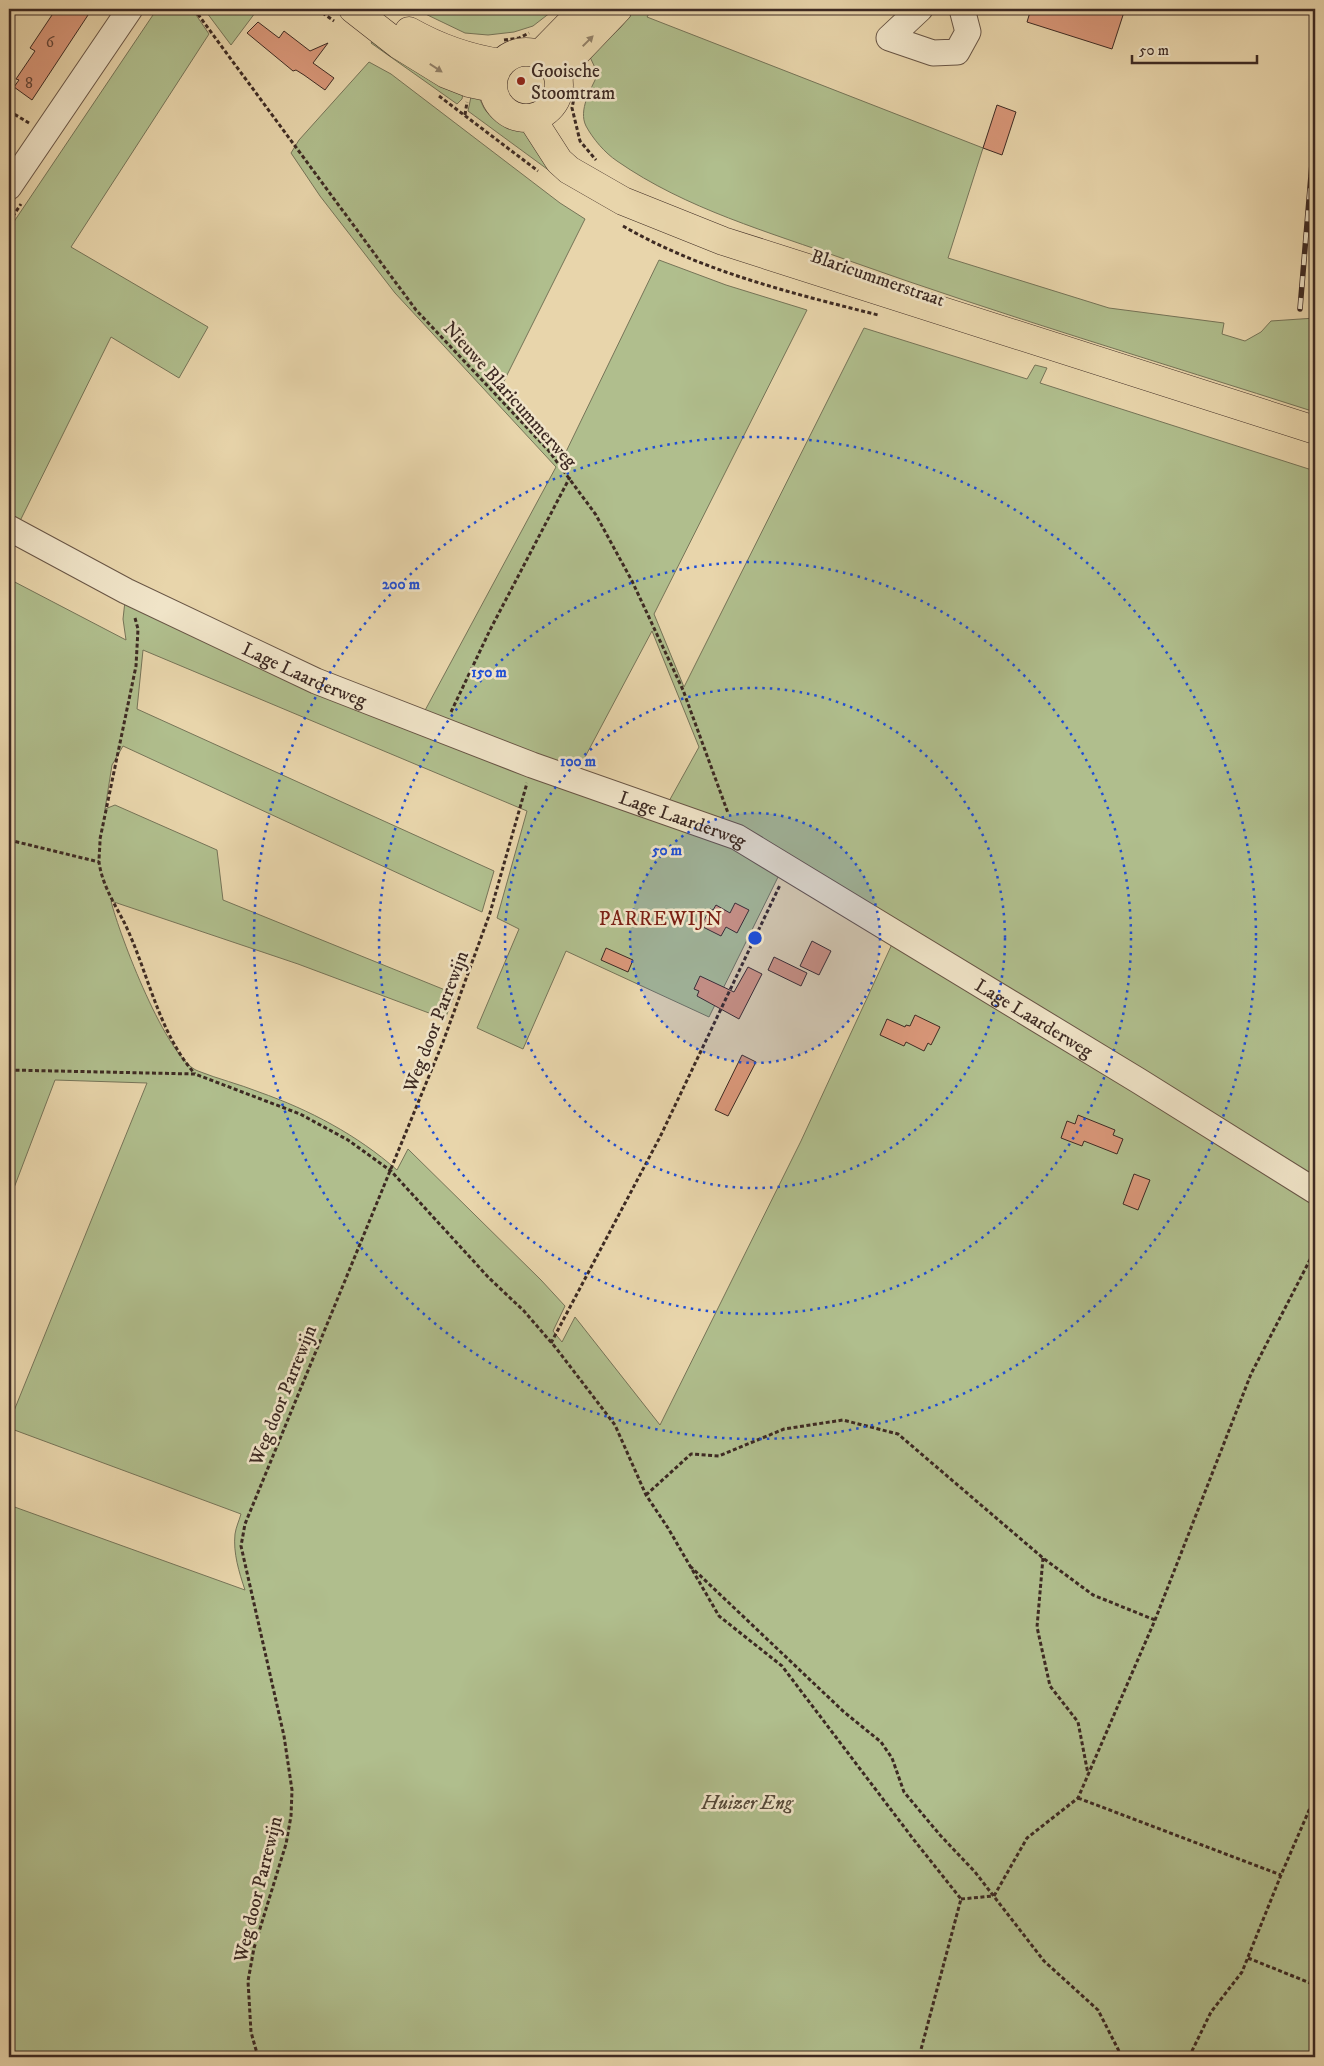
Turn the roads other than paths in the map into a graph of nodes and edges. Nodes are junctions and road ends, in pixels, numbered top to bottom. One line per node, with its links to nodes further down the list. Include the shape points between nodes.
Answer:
1 (130, 9): 12 (street)
2 (353, 9): 10 (main road, one-way to 10, via 399,45 446,74)
3 (369, 9): 10 (main road, via 433,45 474,59)
4 (584, 9): 8 (main road)
5 (618, 9): 9 (main road, one-way to 5)
6 (920, 9): 7 (street, via 889,38 934,53 957,52 968,32)
7 (962, 9)
8 (540, 54): 9 (main road); 10 (main road, via 526,51 512,54)
9 (567, 65): 11 (main road, via 558,96)
10 (497, 76): 11 (main road, via 496,99 510,115)
11 (542, 112): 13 (main road, Blaricummerstraat, via 559,161 569,170 596,173 623,201 723,242)
12 (9, 187)
13 (1315, 430)
14 (9, 528): 15 (street, Lage Laarderweg, via 126,591 316,681 532,765 737,837)
15 (1315, 1191)

